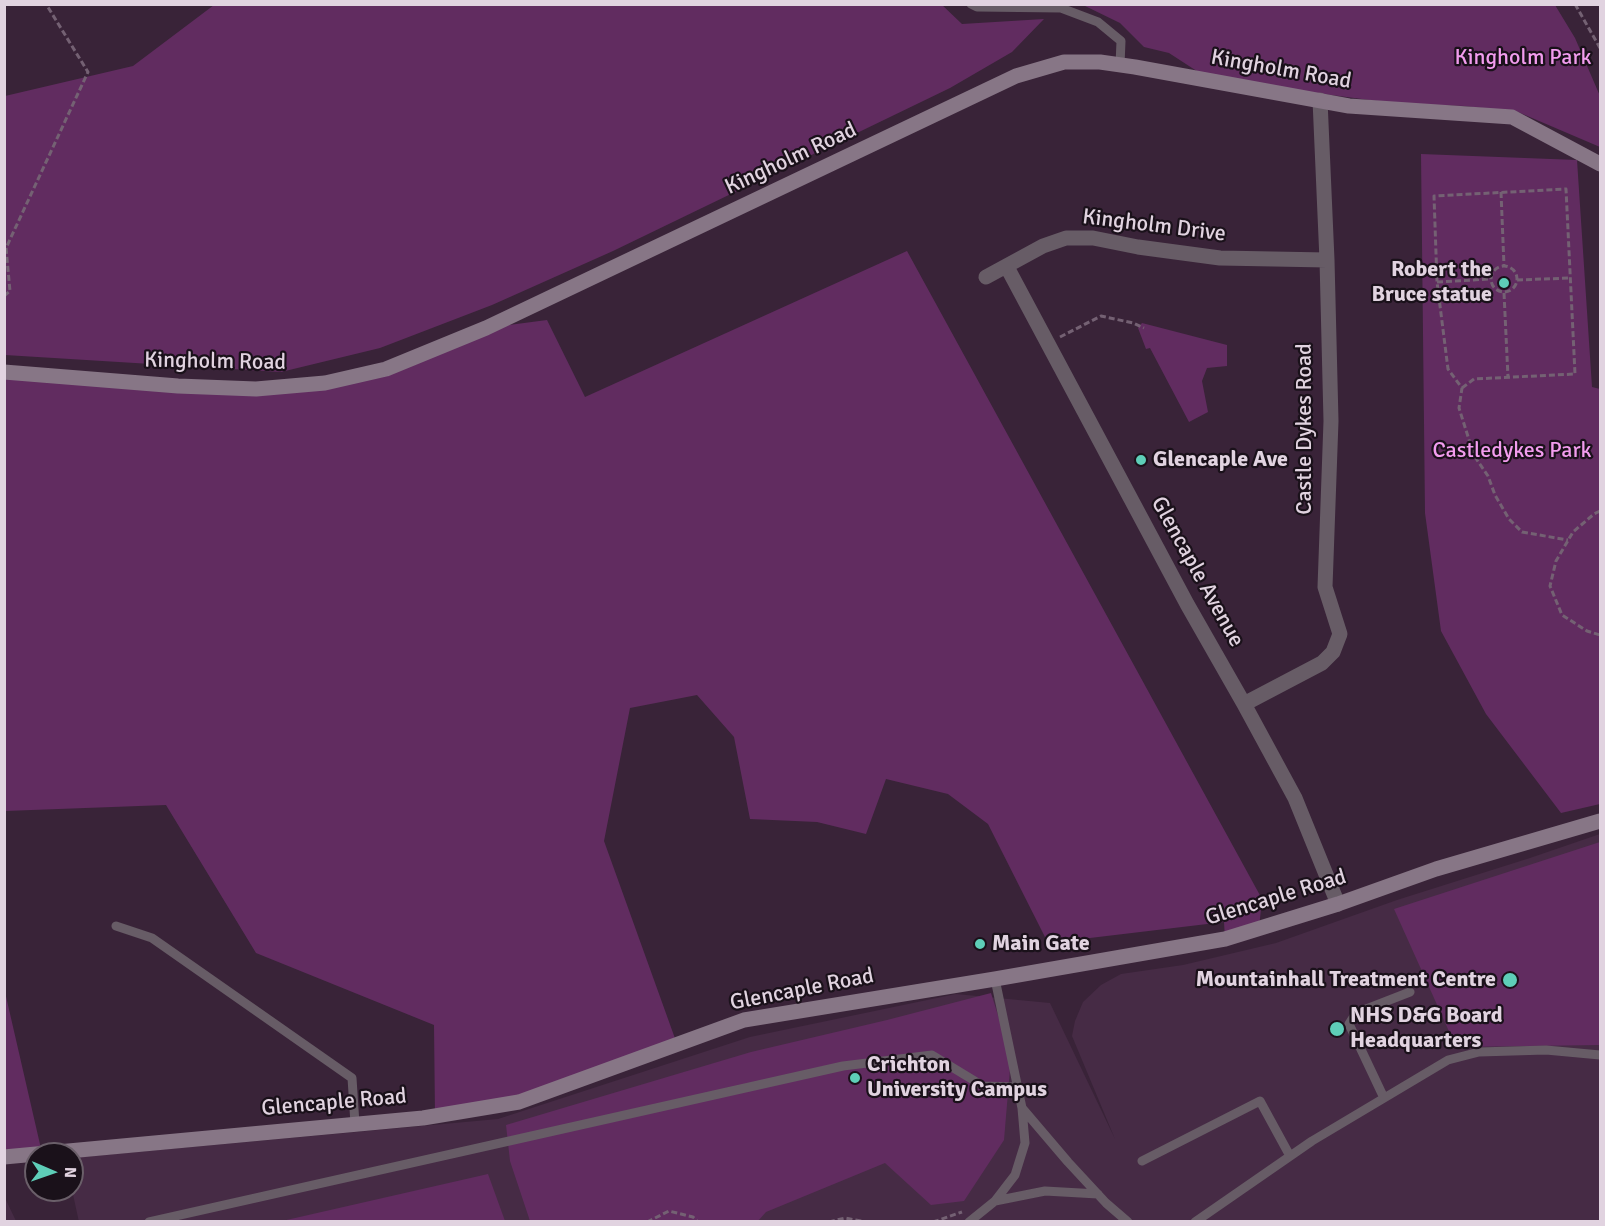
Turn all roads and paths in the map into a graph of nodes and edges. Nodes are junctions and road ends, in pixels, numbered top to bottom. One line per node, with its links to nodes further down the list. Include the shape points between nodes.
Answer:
1 (46, 4): 18 (path, via 88,72 6,248 10,291)
2 (971, 4): 5 (lane, via 1061,8 1098,22 1121,41)
3 (1575, 4): 4 (path)
4 (1600, 48)
5 (1120, 65): 6 (main road, Kingholm Road); 21 (main road, Kingholm Road, via 1064,62 1016,76 486,328 386,369 324,383 256,389)
6 (1320, 100): 7 (main road, Kingholm Road, via 1378,109 1512,117); 9 (street, Castle Dykes Road)
7 (1600, 164)
8 (1501, 192): 10 (path); 13 (path, via 1566,189); 16 (path, via 1434,195)
9 (1327, 260): 11 (street, Kingholm Drive, via 1220,258 1093,238 1066,238); 27 (street, Castle Dykes Road, via 1331,421 1325,587 1340,634 1333,652 1322,663)
10 (1504, 266): 14 (path, via 1493,271); 15 (path, via 1515,272)
11 (1007, 267): 12 (street, Kingholm Drive); 20 (street, Glencaple Avenue)
12 (986, 277)
13 (1570, 278): 15 (path); 22 (path, via 1575,374)
14 (1490, 279): 16 (path); 17 (path, via 1496,290)
15 (1517, 280): 17 (path, via 1512,290)
16 (1437, 282): 23 (path, via 1448,369)
17 (1504, 293): 22 (path)
18 (4, 296)
19 (1144, 328): 20 (path, via 1101,316)
20 (1048, 344): 27 (street, Glencaple Avenue)
21 (4, 372)
22 (1508, 377): 23 (path, via 1474,379)
23 (1462, 388): 25 (path, via 1459,408 1471,446 1509,519 1522,532)
24 (1600, 511): 25 (path)
25 (1568, 540): 26 (path, via 1556,561 1550,586 1562,615 1587,631)
26 (1600, 634)
27 (1244, 704): 29 (street, Glencaple Avenue, via 1295,798)
28 (1600, 821): 29 (main road, Glencaple Road, via 1436,869)
29 (1338, 904): 31 (main road, Glencaple Road, via 1225,939)
30 (116, 926): 37 (lane, via 152,938 352,1078)
31 (995, 979): 34 (lane); 37 (main road, Glencaple Road, via 744,1020 519,1102 423,1118)
32 (1410, 992): 35 (lane, via 1356,1013 1349,1024)
33 (1600, 1055): 35 (lane, via 1546,1050 1479,1052 1448,1060)
34 (1017, 1088): 36 (lane); 43 (lane, via 983,1086 932,1055 843,1066)
35 (1384, 1098): 39 (lane)
36 (1022, 1108): 41 (lane); 42 (lane, via 1024,1143 1015,1175)
37 (355, 1124): 38 (main road, Glencaple Road)
38 (4, 1156)
39 (1290, 1156): 40 (lane, via 1260,1101); 50 (lane)
40 (1142, 1161)
41 (1098, 1194): 42 (lane, via 1045,1191); 49 (lane)
42 (995, 1201): 48 (lane)
43 (149, 1221)
44 (647, 1221): 45 (path, via 669,1211)
45 (698, 1221)
46 (829, 1221): 47 (path)
47 (866, 1221)
48 (969, 1221)
49 (1128, 1221)
50 (1195, 1221)

